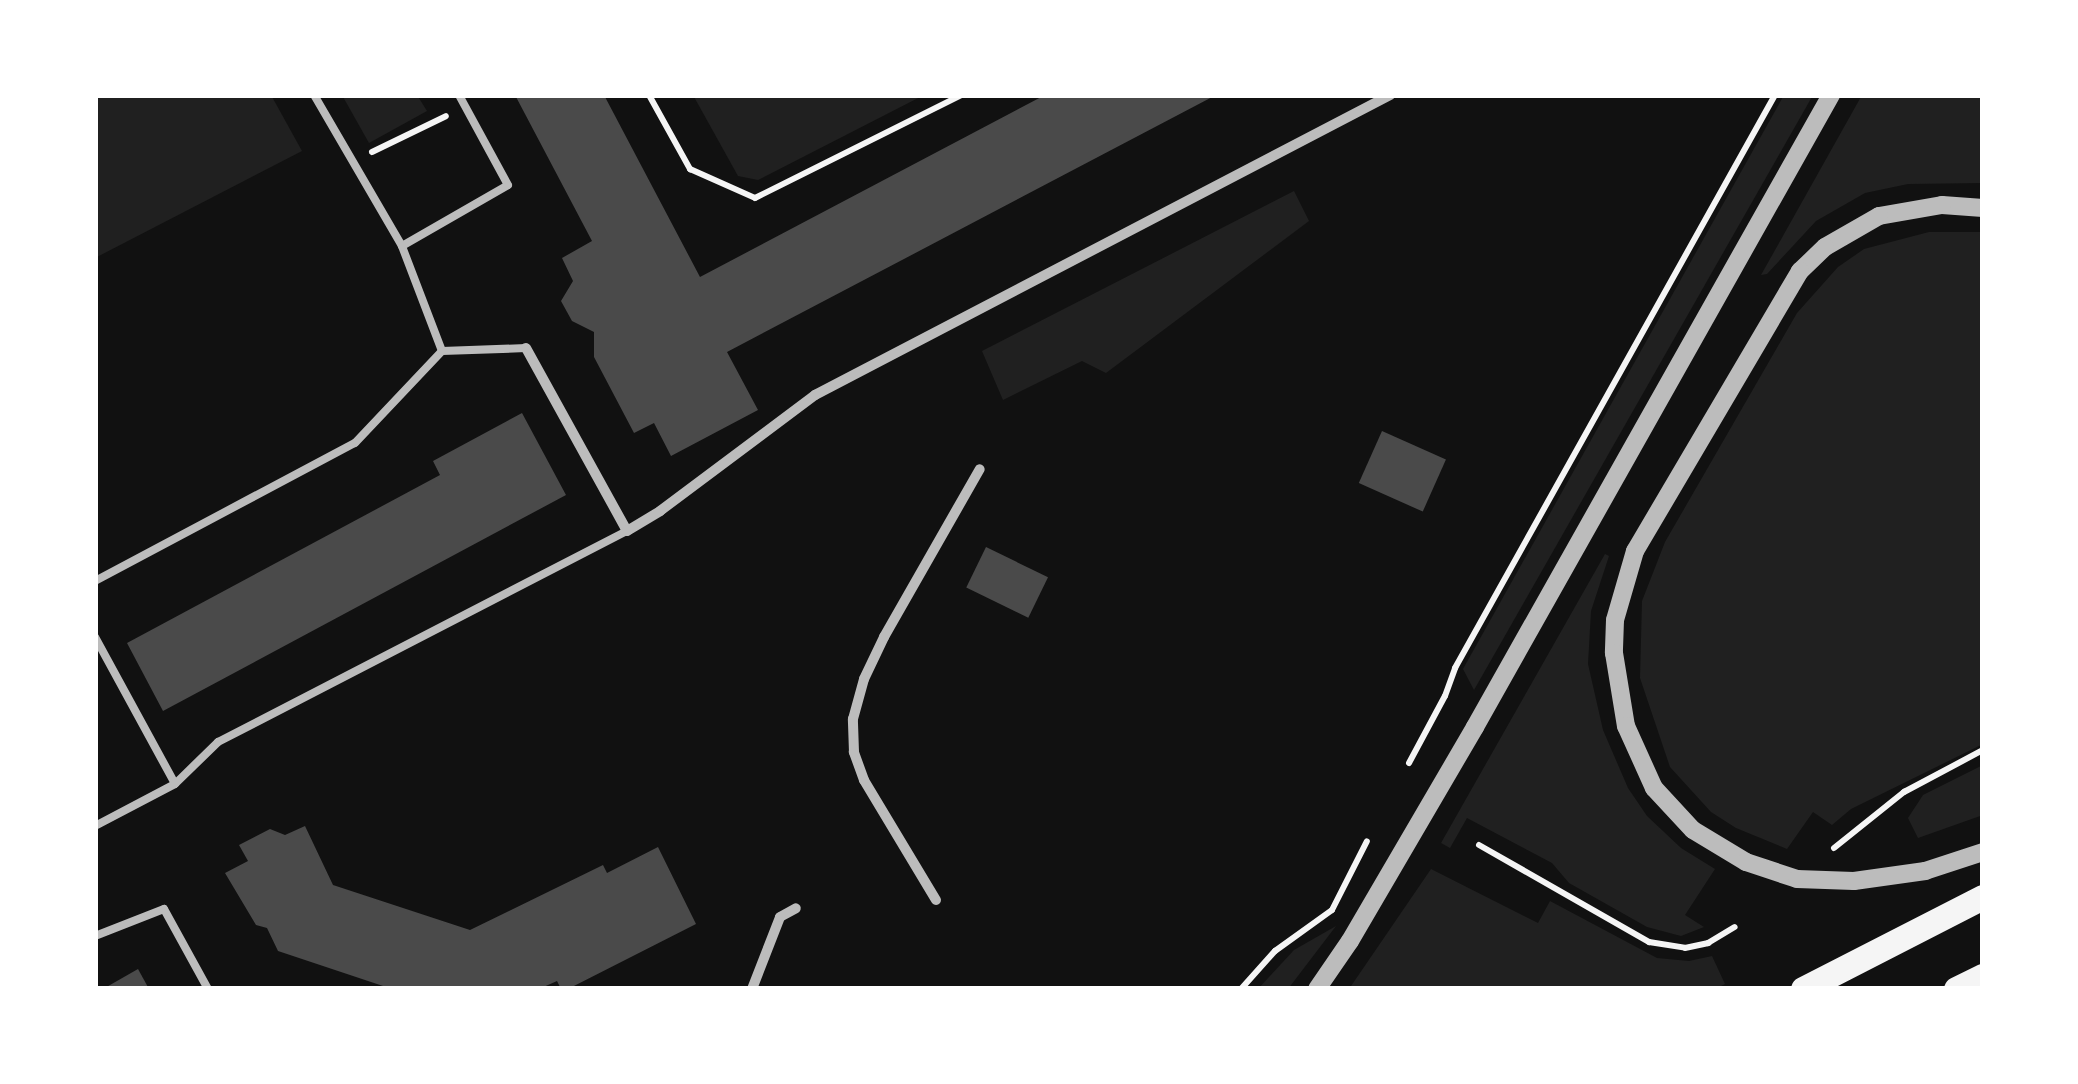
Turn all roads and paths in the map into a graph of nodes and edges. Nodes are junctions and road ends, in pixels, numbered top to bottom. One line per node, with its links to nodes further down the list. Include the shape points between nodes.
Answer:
1 (314, 95): 9 (lane)
2 (459, 95): 8 (lane)
3 (649, 95): 4 (path, via 690,169 755,198)
4 (962, 95)
5 (1390, 95): 15 (street, via 815,395)
6 (1775, 95): 19 (path, via 1455,668)
7 (1831, 95): 35 (street, via 1475,727)
8 (465, 106): 9 (path); 11 (lane, via 508,185)
9 (353, 162): 11 (lane)
10 (1983, 208): 25 (street, via 1942,205 1879,216 1825,247 1800,271 1635,551 1614,620 1614,652 1626,726 1654,788 1694,830 1746,862 1797,878 1854,882)
11 (402, 246): 13 (lane)
12 (526, 348): 13 (lane); 15 (street)
13 (442, 352): 16 (lane, via 355,443)
14 (980, 469): 27 (street, via 884,638 853,719 864,780)
15 (626, 531): 20 (lane, via 218,742)
16 (95, 581)
17 (95, 637): 20 (lane)
18 (1983, 750): 24 (path, via 1904,792)
19 (1409, 763)
20 (175, 784): 21 (lane)
21 (95, 826)
22 (1367, 841): 34 (path, via 1332,910 1274,951)
23 (1479, 845): 29 (path, via 1649,942 1685,948)
24 (1834, 848)
25 (1983, 852)
26 (1983, 897): 36 (main road)
27 (936, 900)
28 (796, 908): 33 (street, via 780,917)
29 (1735, 927)
30 (95, 936): 32 (lane, via 164,909)
31 (1983, 976): 37 (main road)
32 (208, 989)
33 (752, 989)
34 (1241, 989)
35 (1317, 989)
36 (1803, 989)
37 (1956, 989)

